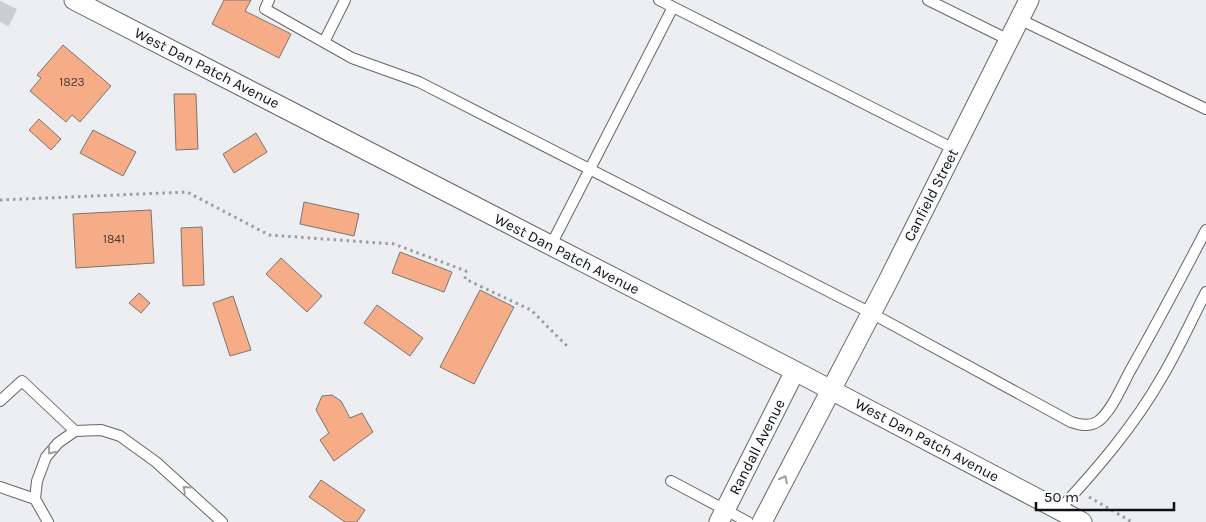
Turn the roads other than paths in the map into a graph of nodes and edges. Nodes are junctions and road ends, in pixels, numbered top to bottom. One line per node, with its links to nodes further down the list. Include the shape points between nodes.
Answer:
1 (74, 0): 15 (street, West Dan Patch Avenue)
2 (269, 0): 10 (lane, via 265,9)
3 (345, 0): 10 (lane)
4 (660, 0): 7 (lane)
5 (928, 0): 9 (lane)
6 (1029, 0): 8 (street, Canfield Street)
7 (672, 7): 12 (lane); 13 (lane)
8 (1019, 19): 9 (street, Canfield Street); 11 (lane)
9 (1008, 40): 12 (street, Canfield Street)
10 (324, 42): 13 (lane, via 352,58 419,82)
11 (1206, 109)
12 (954, 149): 17 (street, Canfield Street)
13 (590, 169): 15 (lane); 17 (lane)
14 (1206, 230): 17 (lane, via 1115,399 1098,422 1090,425 1071,422)
15 (550, 245): 18 (street, West Dan Patch Avenue)
16 (1206, 292): 25 (lane, via 1162,378 1114,447)
17 (870, 314): 19 (street, Canfield Street)
18 (795, 371): 19 (street, West Dan Patch Avenue); 26 (street, Randall Avenue)
19 (830, 389): 25 (street, West Dan Patch Avenue); 30 (street, one-way to 19)
20 (0, 401): 21 (lane, via 22,381)
21 (75, 431): 24 (lane, one-way to 24, via 46,456 37,481); 28 (lane, one-way to 21, via 156,462 120,436 101,430)
22 (670, 482): 26 (lane)
23 (0, 487): 24 (lane)
24 (35, 499): 27 (lane)
25 (1059, 510): 31 (street, West Dan Patch Avenue)
26 (722, 516): 29 (lane)
27 (48, 522)
28 (222, 522)
29 (748, 522)
30 (762, 522)
31 (1082, 522)

